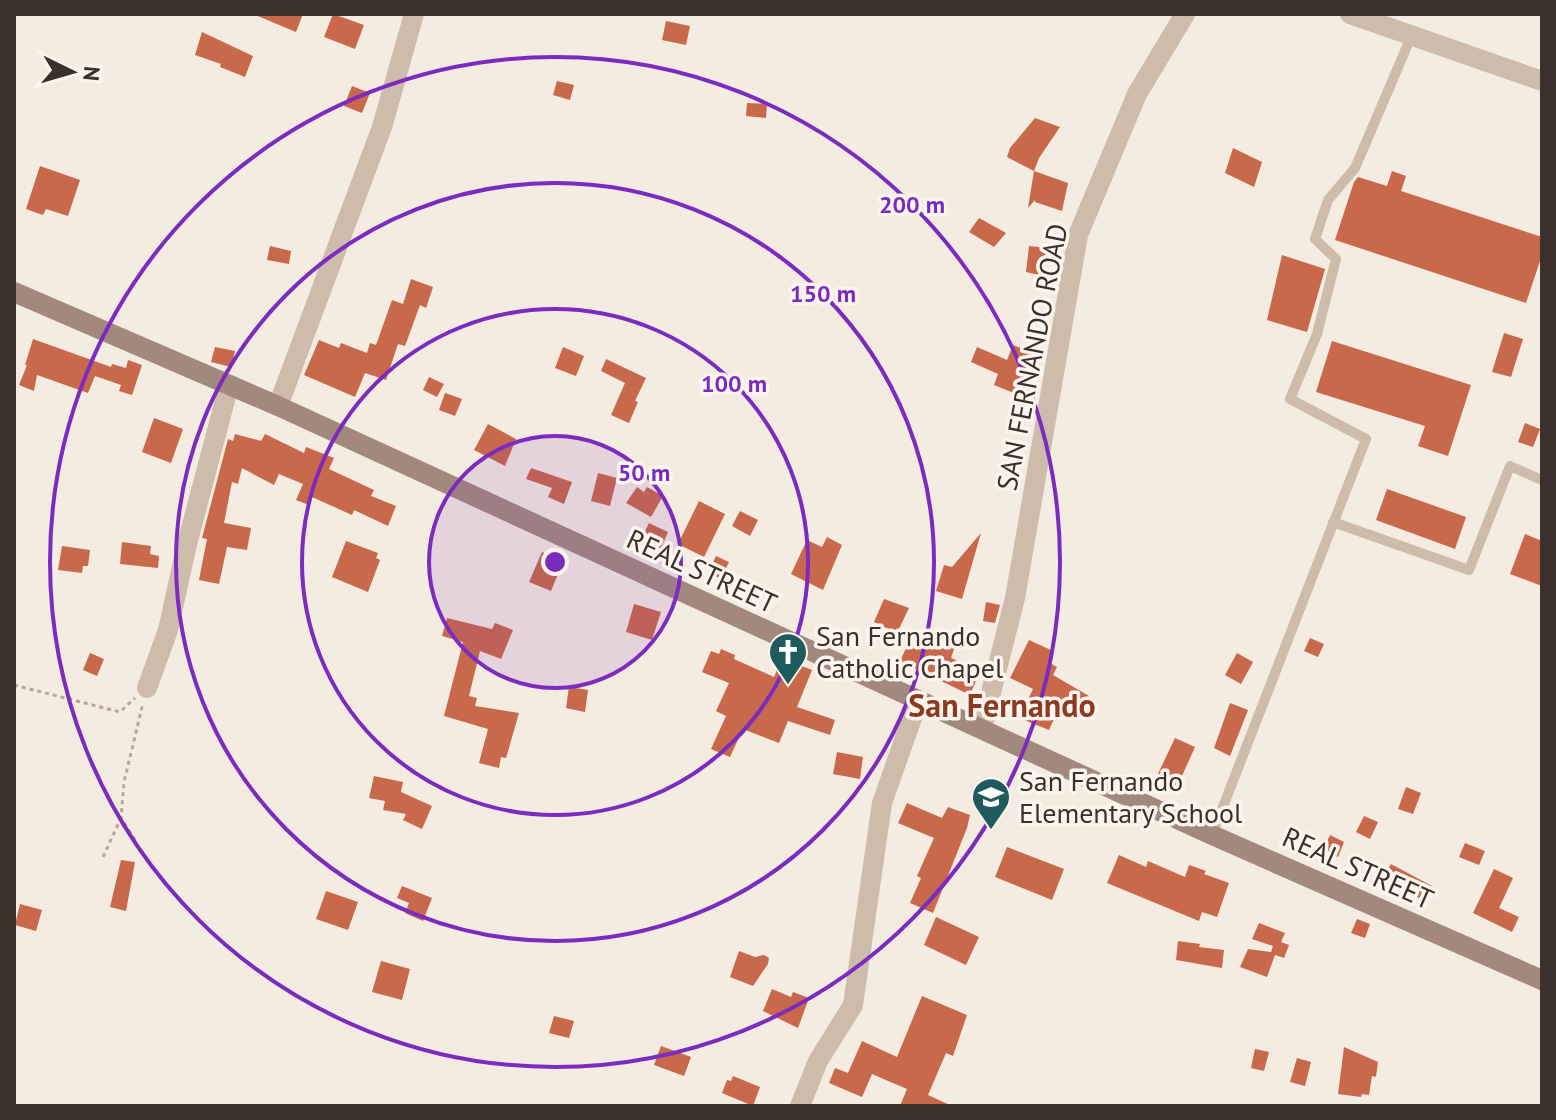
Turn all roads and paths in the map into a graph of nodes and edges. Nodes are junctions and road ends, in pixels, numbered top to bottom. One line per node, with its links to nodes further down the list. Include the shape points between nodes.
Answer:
1 (414, 14): 8 (street, via 382,127)
2 (1185, 14): 14 (street, SAN FERNANDO ROAD, via 1137,94 1078,235 1015,598)
3 (1350, 14): 4 (street)
4 (1411, 37): 5 (street); 10 (lane, via 1355,168 1328,200 1315,239 1336,259 1317,334 1290,399 1366,439)
5 (1542, 81)
6 (14, 292): 7 (main road, REAL STREET)
7 (229, 385): 8 (main road, REAL STREET); 12 (street, via 168,630)
8 (278, 406): 13 (main road, REAL STREET)
9 (1542, 480): 10 (lane, via 1510,466 1469,570)
10 (1333, 522): 16 (lane)
11 (14, 685): 12 (path, via 120,712)
12 (147, 688): 15 (path, via 133,736)
13 (918, 701): 14 (main road, REAL STREET); 20 (street, via 882,803 853,1005 818,1061)
14 (982, 728): 16 (main road, REAL STREET)
15 (121, 818): 17 (path); 18 (path)
16 (1212, 835): 19 (main road, REAL STREET)
17 (135, 840)
18 (103, 857)
19 (1542, 980)
20 (800, 1106)

